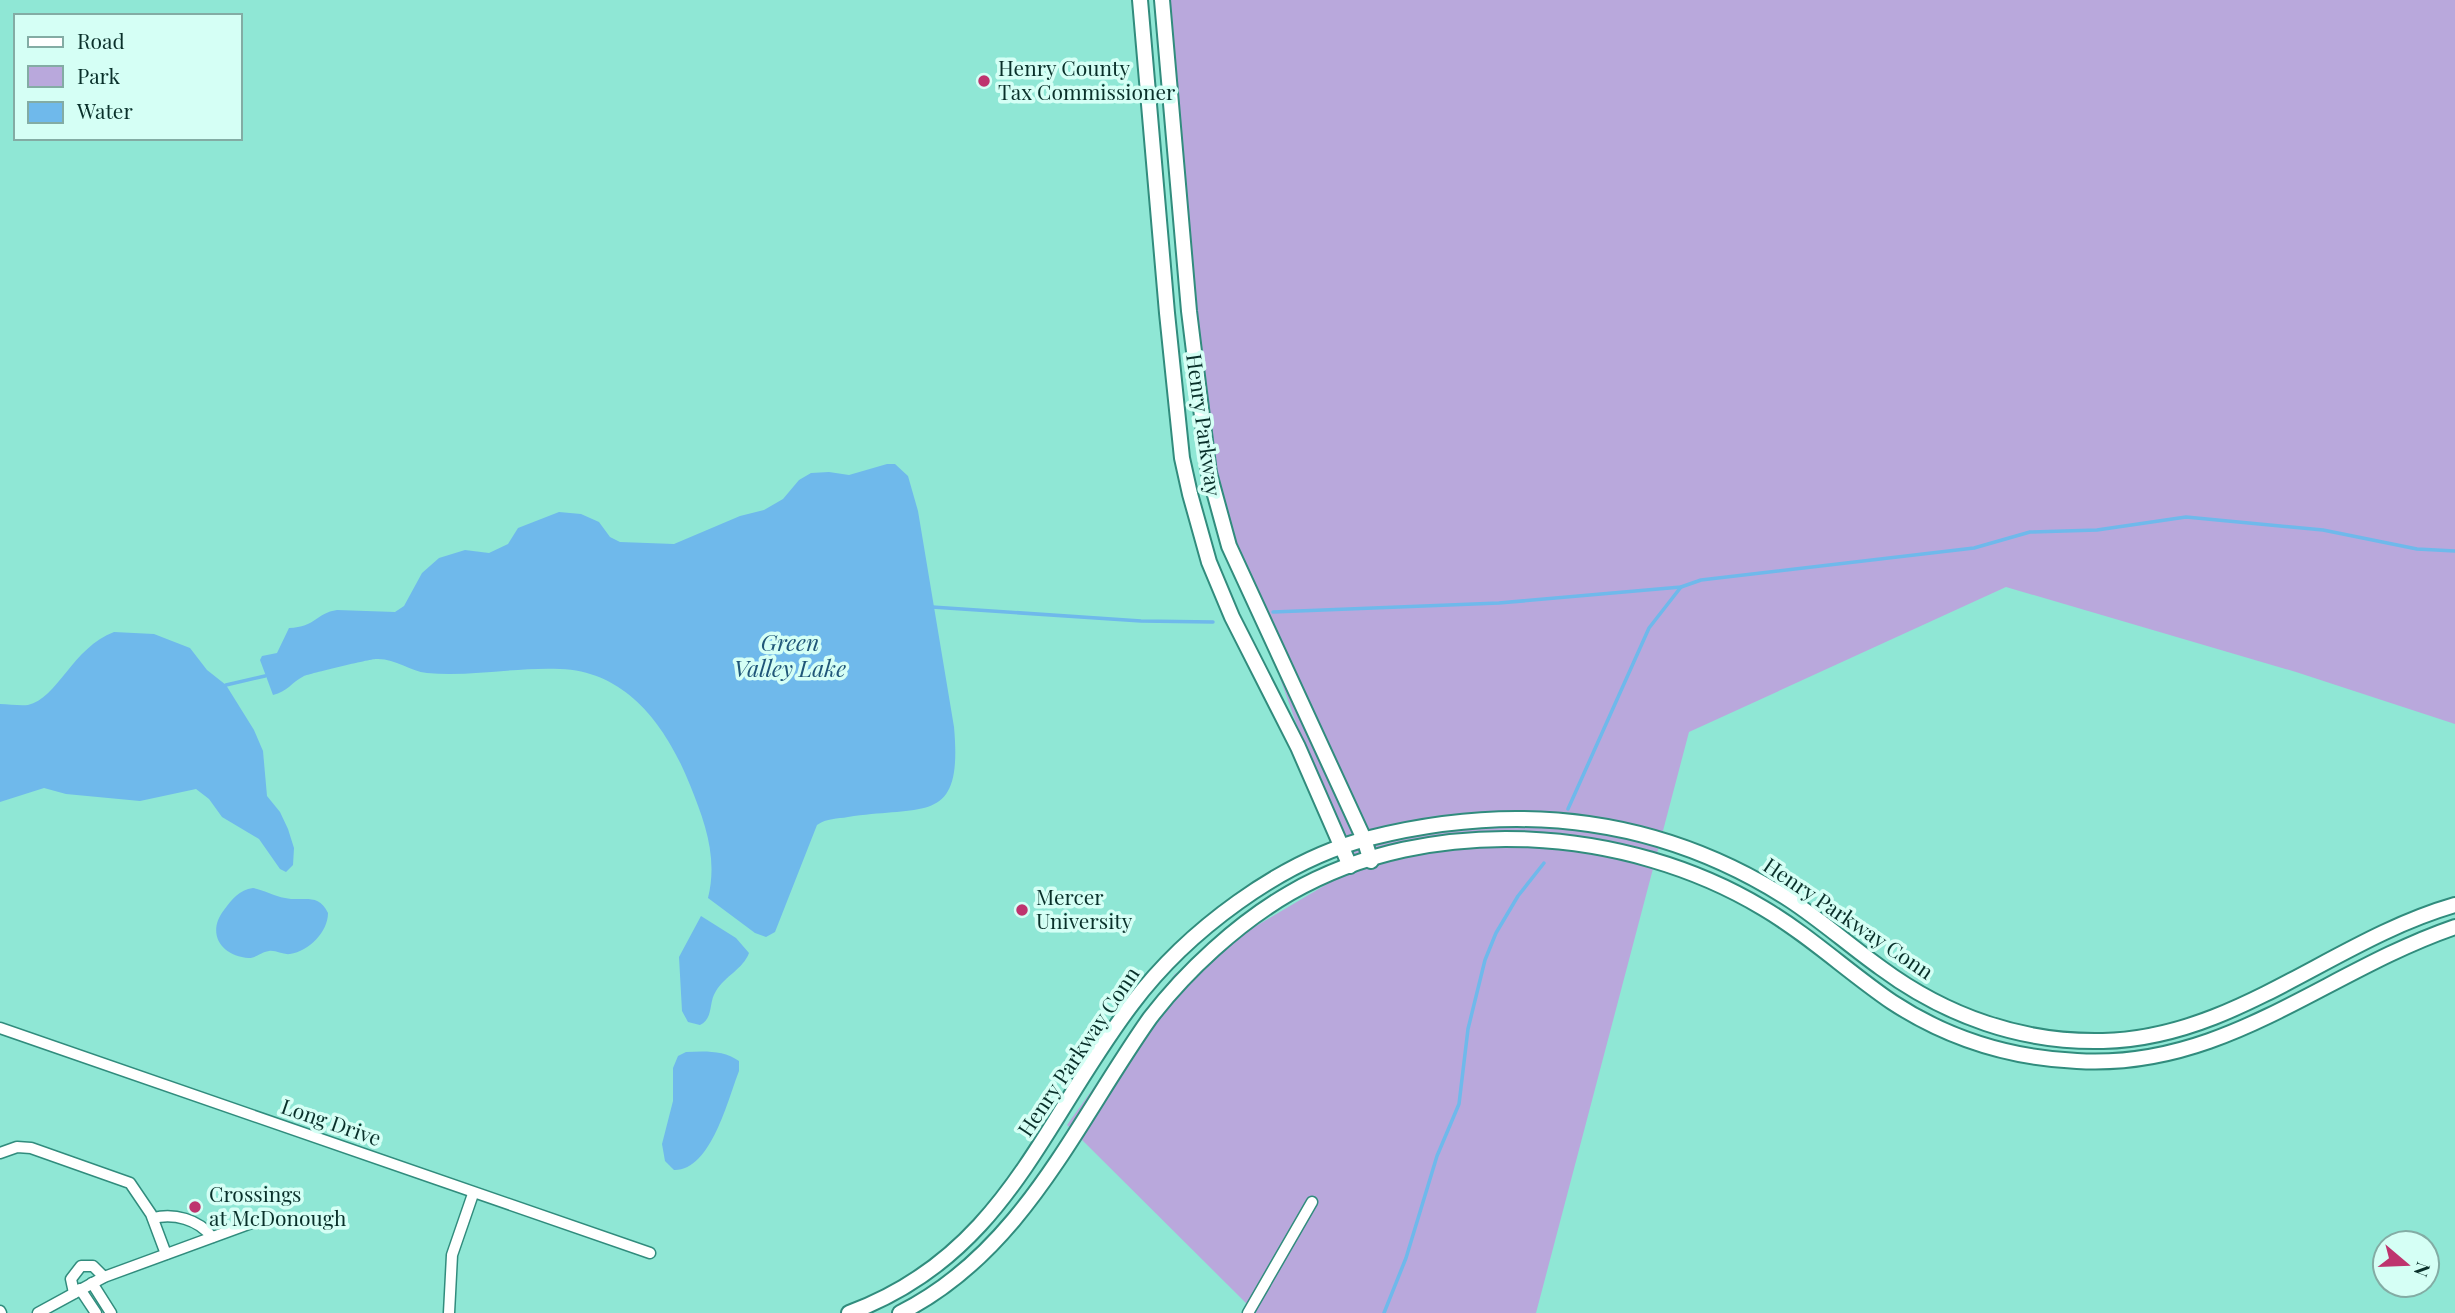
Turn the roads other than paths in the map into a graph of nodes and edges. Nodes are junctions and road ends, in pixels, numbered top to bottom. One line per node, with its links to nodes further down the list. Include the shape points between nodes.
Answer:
1 (1140, 0): 4 (street, Henry Parkway, via 1182,458 1190,494 1209,562 1232,618 1298,747)
2 (1162, 0): 3 (street, Henry Parkway, via 1189,311 1209,473 1229,546)
3 (1364, 839): 4 (street, Henry Parkway Conn); 5 (street, Henry Parkway); 7 (street, Henry Parkway Conn, via 1443,823 1522,817 1590,823 1651,836 1751,877 1948,1009 2001,1028 2061,1039 2145,1037 2193,1026 2234,1010 2396,926)
4 (1342, 848): 6 (street, Henry Parkway); 26 (street, Henry Parkway Conn, via 1252,893 1186,944 1130,1006 1027,1168 971,1237 915,1281)
5 (1371, 861): 6 (street, Henry Parkway Conn); 8 (street, Henry Parkway Conn, via 1465,842 1543,840 1663,862 1764,908 1916,1017 1997,1049 2078,1061 2147,1058 2225,1038 2399,948)
6 (1350, 866): 27 (street, Henry Parkway Conn, via 1290,893 1209,953 1174,986 1014,1222 972,1265)
7 (2455, 905)
8 (2455, 927)
9 (0, 1028): 11 (street, Long Drive)
10 (0, 1153): 13 (street, via 25,1146 119,1178 134,1187)
11 (473, 1194): 16 (street, Long Drive); 25 (street, via 452,1255)
12 (1312, 1202): 28 (street)
13 (153, 1218): 15 (street, via 173,1216 200,1225); 17 (street)
14 (254, 1222): 15 (street)
15 (212, 1237): 17 (street)
16 (650, 1253)
17 (166, 1254): 18 (street)
18 (104, 1277): 19 (street); 20 (street, via 93,1266 81,1266 71,1279)
19 (92, 1283): 20 (street); 24 (street)
20 (77, 1291): 21 (street); 22 (street)
21 (88, 1308): 23 (street)
22 (38, 1313)
23 (96, 1313)
24 (111, 1313)
25 (449, 1313)
26 (849, 1313)
27 (900, 1313)
28 (1248, 1313)

